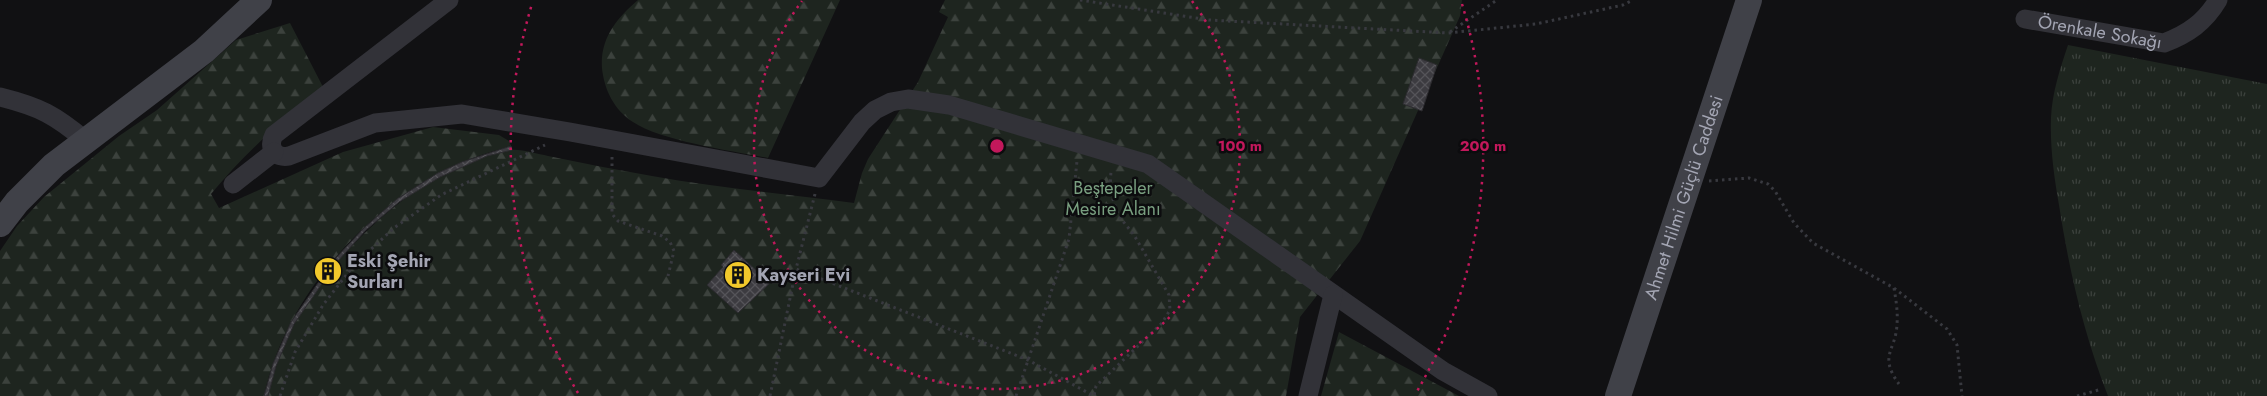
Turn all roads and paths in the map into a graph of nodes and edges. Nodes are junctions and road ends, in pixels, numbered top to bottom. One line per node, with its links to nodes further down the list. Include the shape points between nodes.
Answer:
1 (259, 0): 13 (street, via 204,51)
2 (449, 0): 15 (street, via 274,136 271,144)
3 (1080, 0): 9 (path, via 1209,20)
4 (1497, 0): 9 (path)
5 (1633, 0): 9 (path, via 1623,6 1536,24)
6 (1749, 0): 18 (street, Ahmet Hilmi Güçlü Caddesi)
7 (2218, 0): 8 (street, Örenkale Sokağı, via 2200,24 2184,36 2164,43)
8 (2025, 19)
9 (1448, 33)
10 (0, 98): 13 (street, via 32,105 61,120)
11 (570, 132): 12 (street); 15 (street, via 462,114 375,122 289,156 281,157); 28 (path, via 441,195 394,228 354,265 323,305 295,352)
12 (612, 140): 17 (street); 22 (path, via 612,214 618,222 662,236 670,242 674,251)
13 (86, 141): 20 (street, via 54,165)
14 (1078, 144): 16 (street); 17 (street, via 949,105 908,99 891,102 875,110); 25 (path, via 1069,240)
15 (274, 152): 19 (street)
16 (1115, 154): 24 (street, via 1148,164); 25 (path, via 1110,190 1118,215 1134,235 1169,295 1171,302 1167,317 1096,386 1094,396)
17 (819, 178): 21 (path)
18 (1688, 183): 23 (path, via 1749,178 1768,184 1794,223 1813,243); 33 (street, Ahmet Hilmi Güçlü Caddesi)
19 (233, 184)
20 (0, 224)
21 (796, 269): 25 (path); 29 (path)
22 (668, 276)
23 (1894, 288): 26 (path, via 1898,324 1888,357 1889,367); 34 (path, via 1953,336 1957,345)
24 (1333, 295): 31 (street); 32 (street, via 1443,371)
25 (1028, 360): 30 (path)
26 (1899, 384)
27 (2102, 388): 35 (path)
28 (280, 396)
29 (770, 396)
30 (1016, 396)
31 (1308, 396)
32 (1488, 396)
33 (1618, 396)
34 (1962, 396)
35 (2077, 396)

